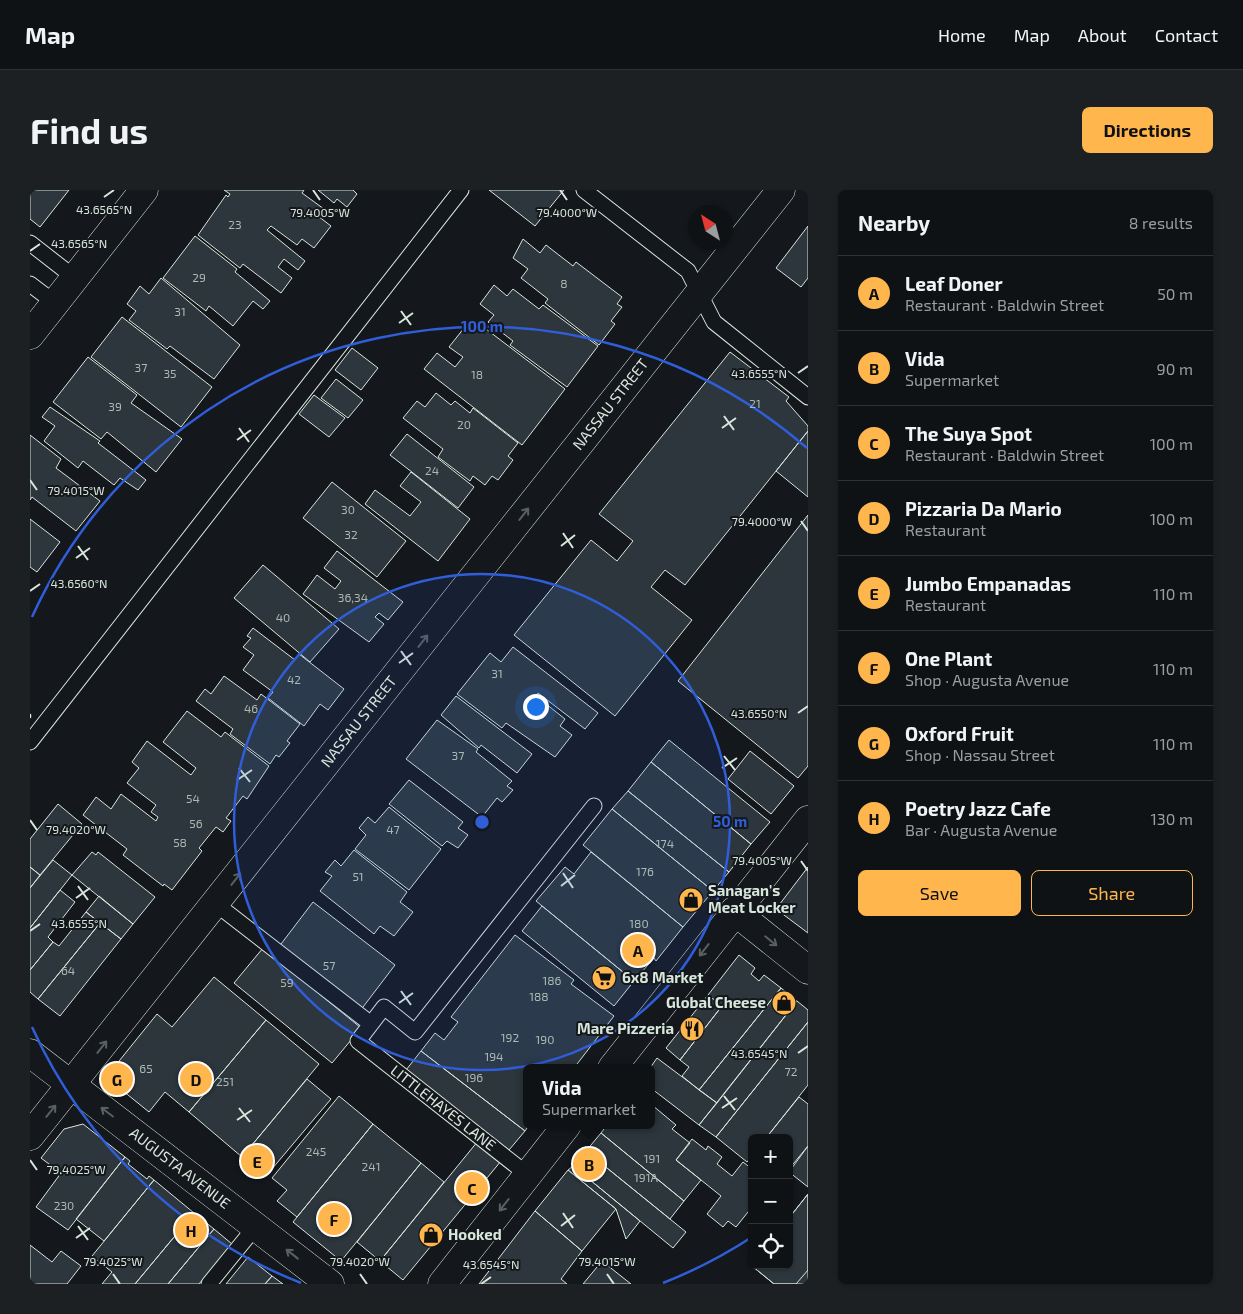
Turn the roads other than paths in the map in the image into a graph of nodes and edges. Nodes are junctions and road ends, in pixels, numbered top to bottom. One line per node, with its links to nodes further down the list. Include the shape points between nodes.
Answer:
1 (144, 190): 6 (street)
2 (461, 190): 12 (lane)
3 (584, 190): 8 (lane, via 688,271)
4 (781, 190): 8 (street, NASSAU STREET)
5 (30, 243): 6 (lane)
6 (74, 278): 9 (street)
7 (30, 284): 9 (lane)
8 (699, 292): 11 (lane, via 714,322); 15 (street, NASSAU STREET, one-way to 8)
9 (55, 303): 10 (street)
10 (30, 335)
11 (808, 397)
12 (30, 742)
13 (594, 806): 18 (lane, via 415,1032 384,1007)
14 (808, 820): 16 (street)
15 (216, 904): 18 (lane); 21 (street, NASSAU STREET, one-way to 15)
16 (734, 911): 17 (street, one-way to 17); 20 (street, one-way to 20)
17 (808, 970)
18 (371, 1024): 24 (lane, LITTLEHAYES LANE, via 358,1041)
19 (30, 1053): 21 (street, AUGUSTA AVENUE)
20 (615, 1064)
21 (71, 1085): 23 (street, NASSAU STREET, one-way to 21); 25 (street, AUGUSTA AVENUE, one-way to 21)
22 (564, 1129): 24 (street)
23 (30, 1136)
24 (528, 1175): 28 (street, one-way to 28)
25 (256, 1226): 26 (lane); 27 (street, AUGUSTA AVENUE, one-way to 25)
26 (209, 1284)
27 (330, 1284)
28 (442, 1284)

